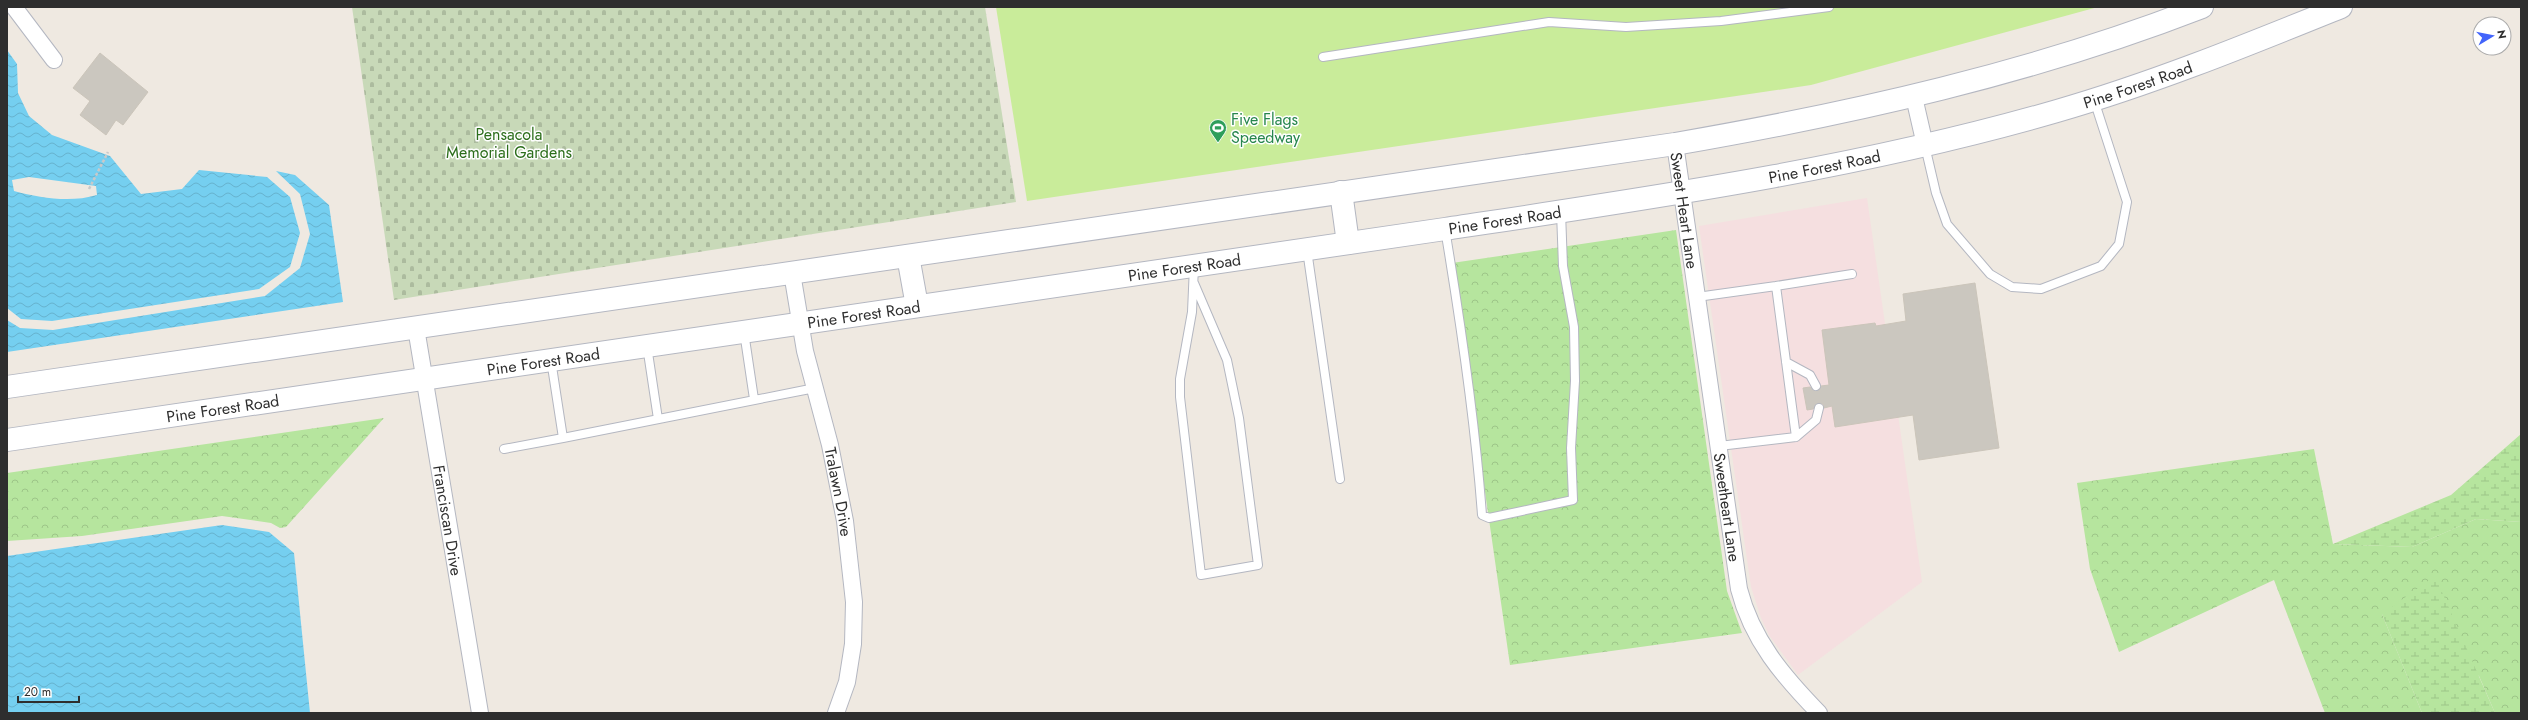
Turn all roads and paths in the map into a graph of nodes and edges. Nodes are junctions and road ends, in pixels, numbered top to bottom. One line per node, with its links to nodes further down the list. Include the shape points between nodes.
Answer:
1 (14, 7): 6 (street)
2 (1829, 7): 5 (lane, via 1721,21 1626,27 1549,22)
3 (2202, 7): 7 (main road, via 2085,48)
4 (2341, 7): 8 (main road, Pine Forest Road, via 2228,54)
5 (1323, 57)
6 (54, 60)
7 (1914, 97): 9 (main road, via 1788,124); 10 (street)
8 (2094, 100): 10 (main road, Pine Forest Road); 10 (lane, via 2127,202 2119,244 2101,266 2041,288 2012,287 1990,274 1947,224 1936,193)
9 (1675, 144): 13 (main road); 14 (street, Sweet Heart Lane)
10 (1925, 145): 14 (main road, Pine Forest Road, via 1812,170)
11 (108, 152): 12 (path)
12 (89, 189)
13 (1341, 192): 17 (main road); 19 (main road)
14 (1683, 194): 15 (main road, Pine Forest Road); 23 (street, Sweet Heart Lane)
15 (1561, 212): 16 (main road, Pine Forest Road); 16 (lane, via 1563,266 1574,327 1575,381 1571,448 1573,500 1490,518 1482,515 1474,419)
16 (1445, 229): 17 (main road, Pine Forest Road)
17 (1348, 243): 18 (main road, Pine Forest Road)
18 (1307, 249): 21 (main road, Pine Forest Road); 45 (lane)
19 (908, 256): 20 (main road); 26 (main road)
20 (792, 273): 27 (street, Tralawn Drive); 28 (main road)
21 (1194, 274): 21 (lane, via 1192,312 1180,379 1180,397 1201,575 1258,564 1239,418 1227,360); 26 (main road, Pine Forest Road)
22 (1852, 274): 24 (lane)
23 (1694, 277): 25 (street, Sweetheart Lane)
24 (1776, 286): 25 (lane); 32 (lane)
25 (1697, 297): 43 (street, Sweetheart Lane)
26 (917, 306): 27 (main road, Pine Forest Road)
27 (800, 322): 29 (main road, Pine Forest Road); 36 (street, Tralawn Drive)
28 (416, 328): 33 (street, Franciscan Drive); 35 (main road)
29 (744, 331): 30 (main road, Pine Forest Road); 37 (lane)
30 (647, 345): 31 (main road, Pine Forest Road); 39 (lane)
31 (551, 360): 33 (main road, Pine Forest Road); 41 (lane)
32 (1786, 362): 34 (lane, via 1810,375); 40 (lane)
33 (424, 378): 42 (main road, Pine Forest Road); 46 (street, Franciscan Drive)
34 (1816, 386)
35 (7, 388)
36 (815, 388): 37 (lane); 47 (street, Tralawn Drive, via 830,445 845,521 854,602 853,644 847,682)
37 (754, 399): 39 (lane)
38 (1819, 408): 40 (lane, via 1816,420)
39 (658, 419): 41 (lane)
40 (1796, 437): 43 (lane)
41 (563, 438): 44 (lane)
42 (7, 439)
43 (1718, 446): 48 (street, Sweetheart Lane, via 1739,589 1750,622 1768,656 1792,686)
44 (504, 449)
45 (1340, 479)
46 (480, 713)
47 (836, 713)
48 (1819, 713)

